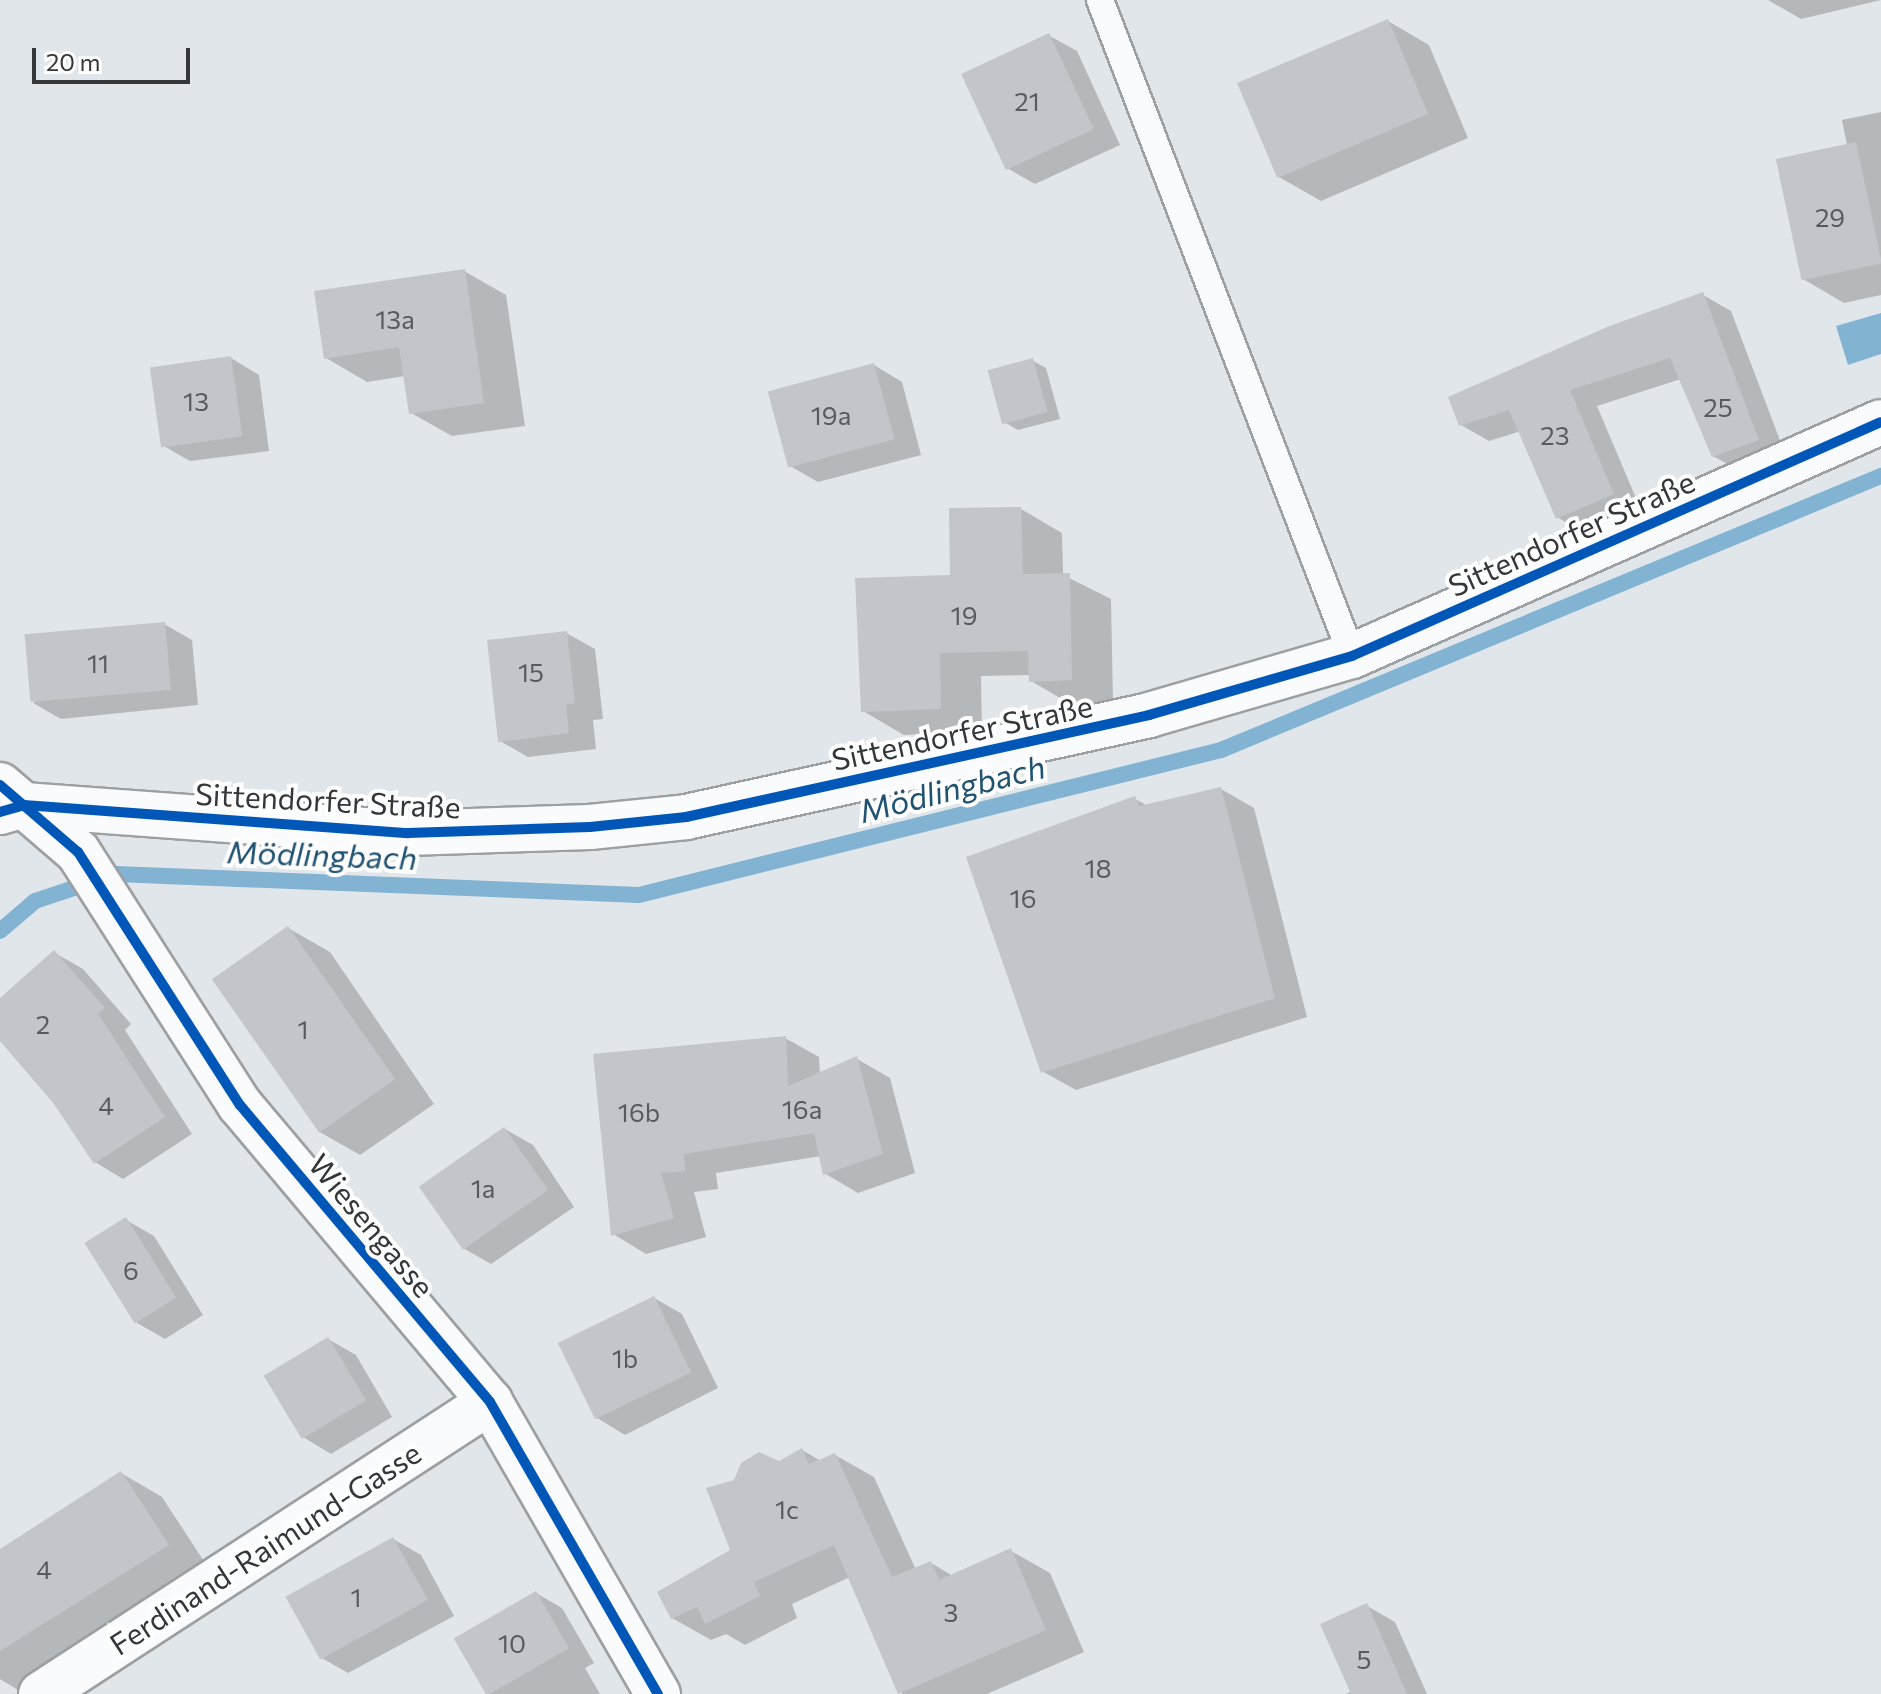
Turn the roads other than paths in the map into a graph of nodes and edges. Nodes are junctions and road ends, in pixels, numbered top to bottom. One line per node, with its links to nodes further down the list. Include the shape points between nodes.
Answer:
1 (1100, 0): 3 (lane)
2 (1881, 422): 3 (street, Sittendorfer Straße)
3 (1352, 656): 4 (street, Sittendorfer Straße, via 1149,715 686,817 590,827 408,833)
4 (8, 801): 5 (street, Wiesengasse, via 78,852 240,1105)
5 (490, 1402): 6 (street, Ferdinand-Raimund-Gasse); 7 (street, Wiesengasse)
6 (41, 1694)
7 (658, 1694)

